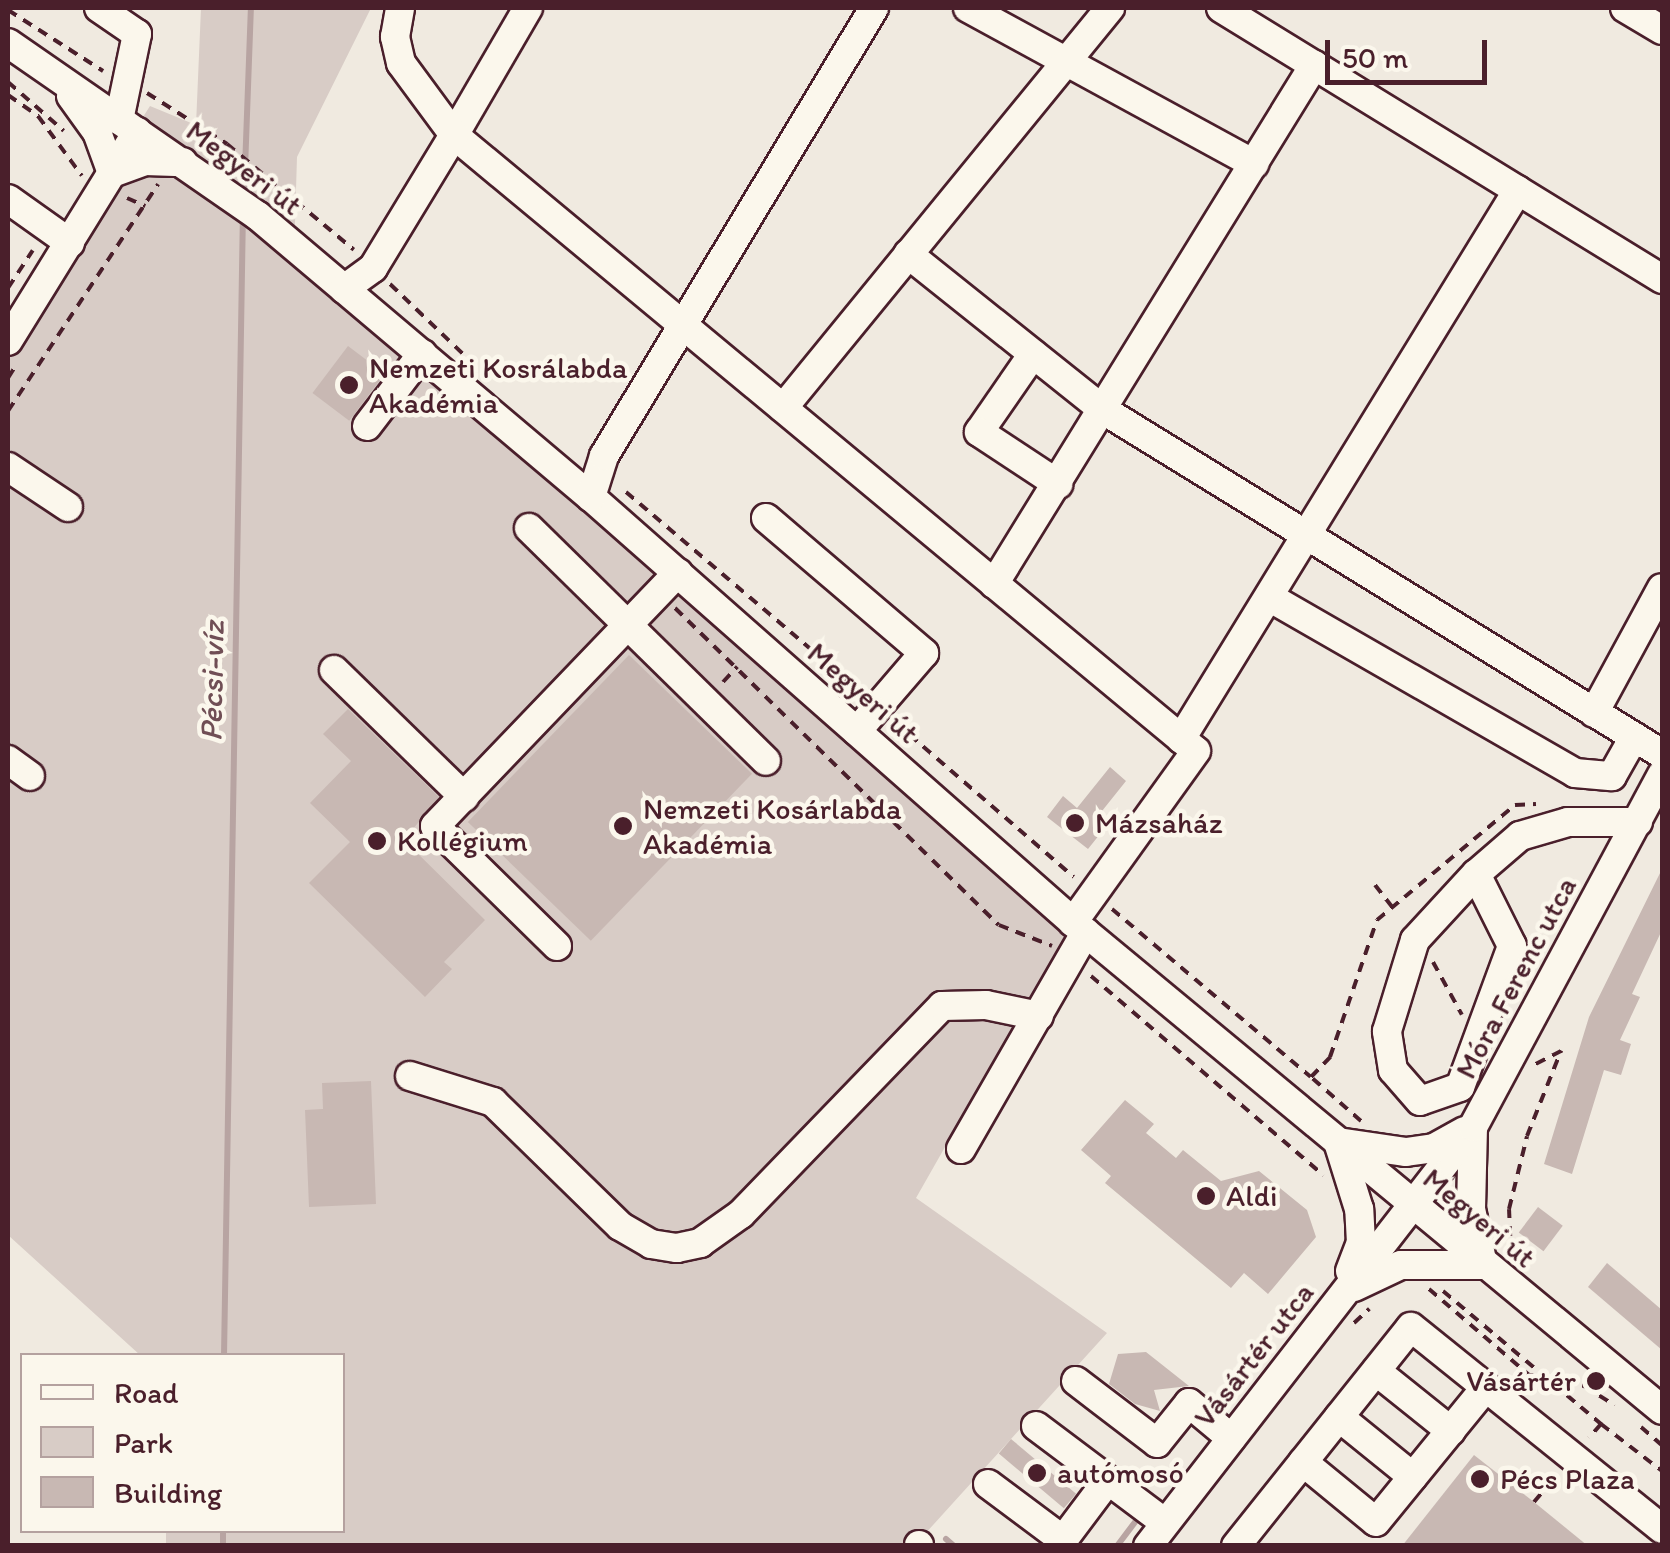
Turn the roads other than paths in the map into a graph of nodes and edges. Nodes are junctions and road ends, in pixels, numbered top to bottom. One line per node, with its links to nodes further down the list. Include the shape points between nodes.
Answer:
1 (99, 8): 9 (street)
2 (400, 8): 16 (street, via 400,63)
3 (528, 8): 16 (street)
4 (874, 8): 26 (street)
5 (968, 8): 12 (street)
6 (1110, 8): 12 (street)
7 (1221, 8): 13 (street)
8 (1624, 8): 10 (street)
9 (137, 21): 15 (street, via 118,78)
10 (1662, 30)
11 (8, 43): 14 (street, Megyeri út)
12 (1069, 58): 18 (street); 23 (street)
13 (1314, 65): 18 (street); 20 (street)
14 (56, 77): 15 (street, Megyeri út); 19 (street, via 97,132)
15 (128, 126): 17 (street, Megyeri út); 19 (street)
16 (454, 135): 25 (street, via 373,268); 26 (street)
17 (190, 163): 19 (street, via 162,159); 25 (street, Megyeri út)
18 (1254, 164): 31 (street)
19 (108, 180): 22 (street)
20 (1518, 190): 24 (street); 39 (street)
21 (8, 200): 22 (street)
22 (70, 243): 29 (street)
23 (908, 254): 28 (street); 30 (street)
24 (1662, 278)
25 (344, 289): 27 (street, Megyeri út)
26 (686, 328): 30 (street); 35 (street, via 600,469)
27 (422, 354): 32 (street); 35 (street, Megyeri út)
28 (1033, 354): 31 (street); 34 (street, via 979,432)
29 (9, 359)
30 (783, 408): 41 (street)
31 (1105, 411): 34 (street); 39 (street)
32 (367, 426)
33 (8, 467): 36 (street)
34 (1058, 484): 41 (street)
35 (592, 497): 40 (street, Megyeri út)
36 (68, 507)
37 (766, 518): 47 (street, via 924,653)
38 (529, 528): 44 (street)
39 (1307, 536): 43 (street); 46 (street)
40 (678, 573): 44 (street); 47 (street, Megyeri út)
41 (994, 584): 49 (street)
42 (1662, 588): 46 (street)
43 (1270, 597): 48 (street, via 1575,773 1612,776); 49 (street)
44 (628, 625): 51 (street); 53 (street)
45 (334, 670): 53 (street)
46 (1594, 713): 48 (street)
47 (857, 730): 56 (street, Megyeri út)
48 (1634, 737): 50 (street)
49 (1182, 740): 56 (street, via 1196,751 1094,895)
50 (1662, 754)
51 (766, 761)
52 (1662, 774): 54 (street, Móra Ferenc utca)
53 (464, 797): 57 (street, via 435,826)
54 (1638, 822): 55 (street, via 1568,822 1520,836); 60 (street, Móra Ferenc utca)
55 (1476, 874): 55 (street, via 1512,946 1460,1087 1420,1100 1393,1070 1387,1030 1415,940)
56 (1080, 927): 58 (street); 61 (street, Megyeri út)
57 (558, 946)
58 (1039, 1016): 59 (street, via 986,1005 942,1006 741,1214 700,1243 676,1248 651,1244 620,1226 493,1102); 62 (street)
59 (410, 1076)
60 (1473, 1127): 61 (street, via 1434,1148 1406,1152); 63 (street, Móra Ferenc utca); 64 (street, via 1470,1209)
61 (1338, 1142): 63 (street, Megyeri út); 65 (street, via 1361,1243)
62 (961, 1149)
63 (1413, 1204): 64 (street, Megyeri út); 65 (street, Vásártér utca)
64 (1490, 1256): 65 (street, via 1378,1271); 69 (street, Megyeri út)
65 (1340, 1296): 73 (street, Vásártér utca)
66 (1376, 1371): 68 (street, via 1411,1327); 70 (street); 72 (street)
67 (1076, 1382): 73 (street, via 1156,1443 1189,1403)
68 (1486, 1388): 72 (street); 78 (street)
69 (1662, 1410)
70 (1339, 1418): 74 (street); 75 (street)
71 (1036, 1426): 76 (street)
72 (1450, 1431): 75 (street)
73 (1231, 1438): 79 (street, Vásártér utca)
74 (1303, 1462): 75 (street, via 1376,1522); 80 (street)
75 (1412, 1478)
76 (1108, 1480): 77 (street, via 1062,1540); 79 (street)
77 (988, 1484)
78 (1655, 1533)
79 (1156, 1534)
80 (1236, 1546)

